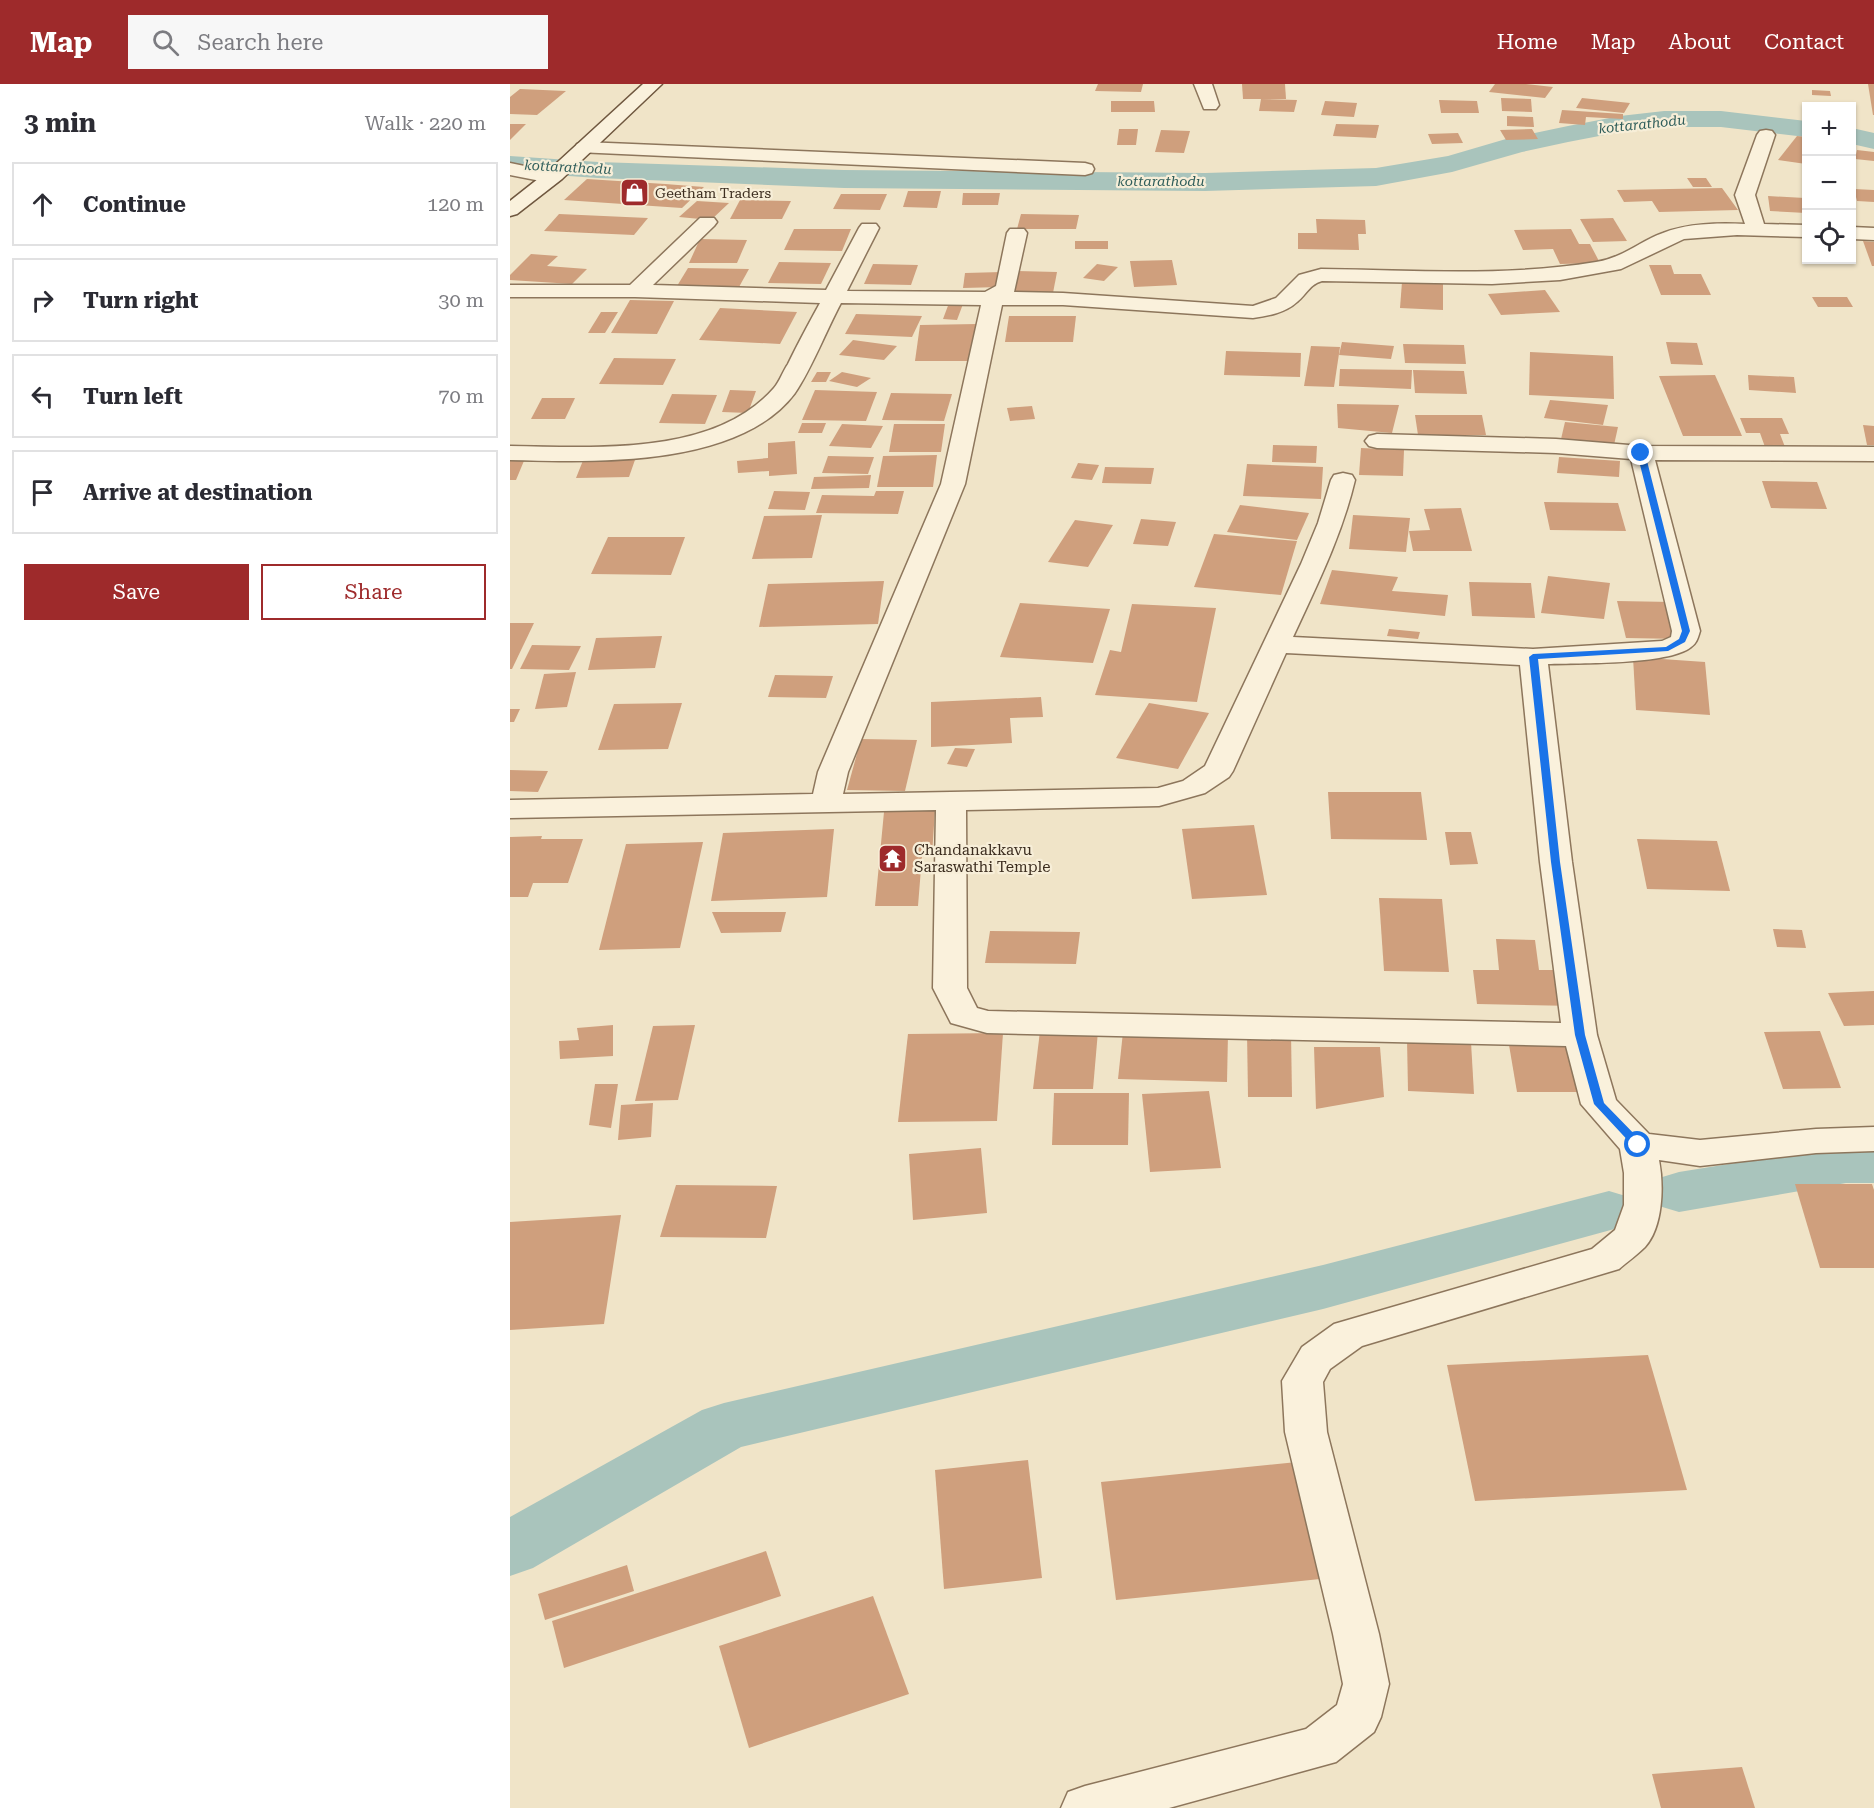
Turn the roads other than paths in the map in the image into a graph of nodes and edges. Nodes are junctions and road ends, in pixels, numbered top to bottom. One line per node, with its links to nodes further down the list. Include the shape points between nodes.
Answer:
1 (653, 84): 5 (street)
2 (1203, 84): 3 (street)
3 (1210, 105)
4 (1766, 135): 12 (street, via 1745,195)
5 (578, 153): 6 (street); 8 (street)
6 (1085, 169)
7 (510, 170): 8 (street)
8 (553, 176): 9 (street)
9 (510, 210)
10 (707, 222): 18 (street)
11 (868, 228): 19 (street)
12 (1757, 231): 13 (street); 20 (street, via 1686,234 1598,269 1547,275 1494,279 1321,275 1306,279 1292,298 1274,309 1253,312 1063,299)
13 (1802, 231)
14 (1017, 233): 20 (street, via 1006,289)
15 (1856, 233): 16 (street)
16 (1874, 234)
17 (510, 291): 18 (street)
18 (635, 291): 19 (street)
19 (832, 296): 20 (street); 22 (street, via 785,390 750,422 719,435 658,450)
20 (991, 299): 29 (street, via 953,483 833,772)
21 (1377, 441): 23 (street, via 1556,446)
22 (510, 453)
23 (1641, 453): 24 (street); 27 (street, via 1686,631 1683,641 1668,649)
24 (1874, 454)
25 (1343, 480): 26 (street, via 1338,506)
26 (1276, 644): 27 (street); 28 (street, via 1218,771 1194,787 1159,797)
27 (1533, 657): 31 (street)
28 (951, 802): 29 (street); 31 (street, via 950,988 963,1015 987,1022)
29 (826, 804): 30 (street)
30 (510, 809)
31 (1580, 1035): 33 (street, via 1599,1104)
32 (1874, 1139): 33 (street, via 1816,1140 1700,1152)
33 (1638, 1145): 34 (street, via 1643,1205 1632,1237 1605,1259 1348,1335 1316,1358 1302,1381 1306,1432 1366,1684 1357,1717 1319,1747)
34 (1086, 1808)

